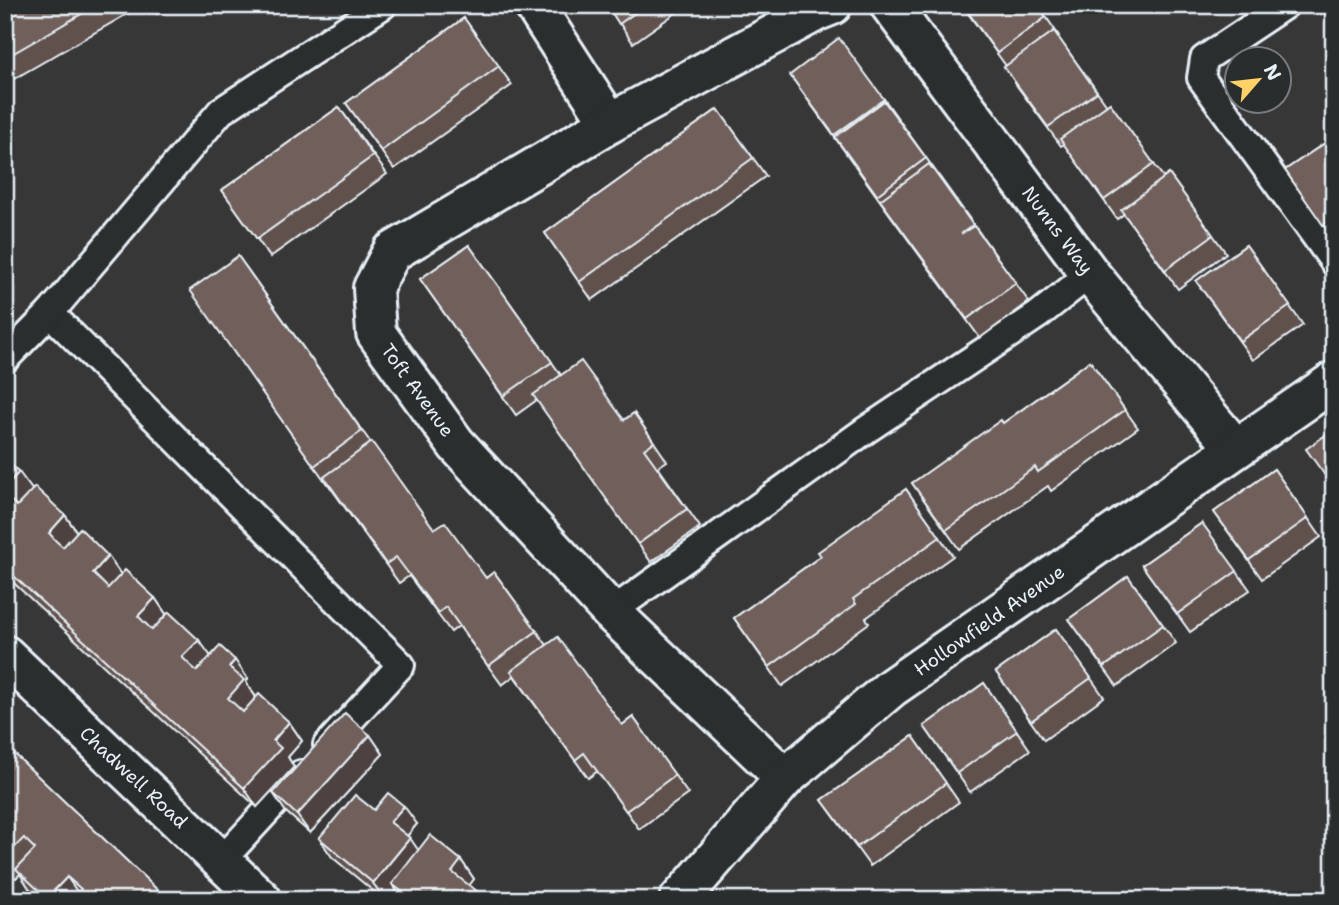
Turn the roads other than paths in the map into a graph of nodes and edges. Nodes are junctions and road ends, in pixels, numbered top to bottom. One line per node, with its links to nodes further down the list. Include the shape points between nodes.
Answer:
1 (383, 5): 9 (lane, via 221,111)
2 (534, 5): 6 (street)
3 (832, 5): 6 (street, Toft Avenue)
4 (890, 5): 8 (street, Nunns Way)
5 (1286, 5): 7 (lane, via 1204,59 1201,78)
6 (610, 123): 13 (street, Toft Avenue, via 392,252 373,288 376,333 456,444)
7 (1334, 262)
8 (1090, 274): 12 (street, Nunns Way); 13 (lane, via 1038,315)
9 (50, 313): 10 (lane); 16 (lane, via 401,665)
10 (5, 359)
11 (1334, 381): 12 (street, Hollowfield Avenue)
12 (1235, 448): 15 (street, Hollowfield Avenue, via 891,688)
13 (611, 611): 15 (street, Toft Avenue)
14 (5, 655): 16 (street, Chadwell Road)
15 (785, 778): 18 (street, Hollowfield Avenue)
16 (222, 860): 17 (street, Chadwell Road)
17 (251, 896)
18 (679, 900)

